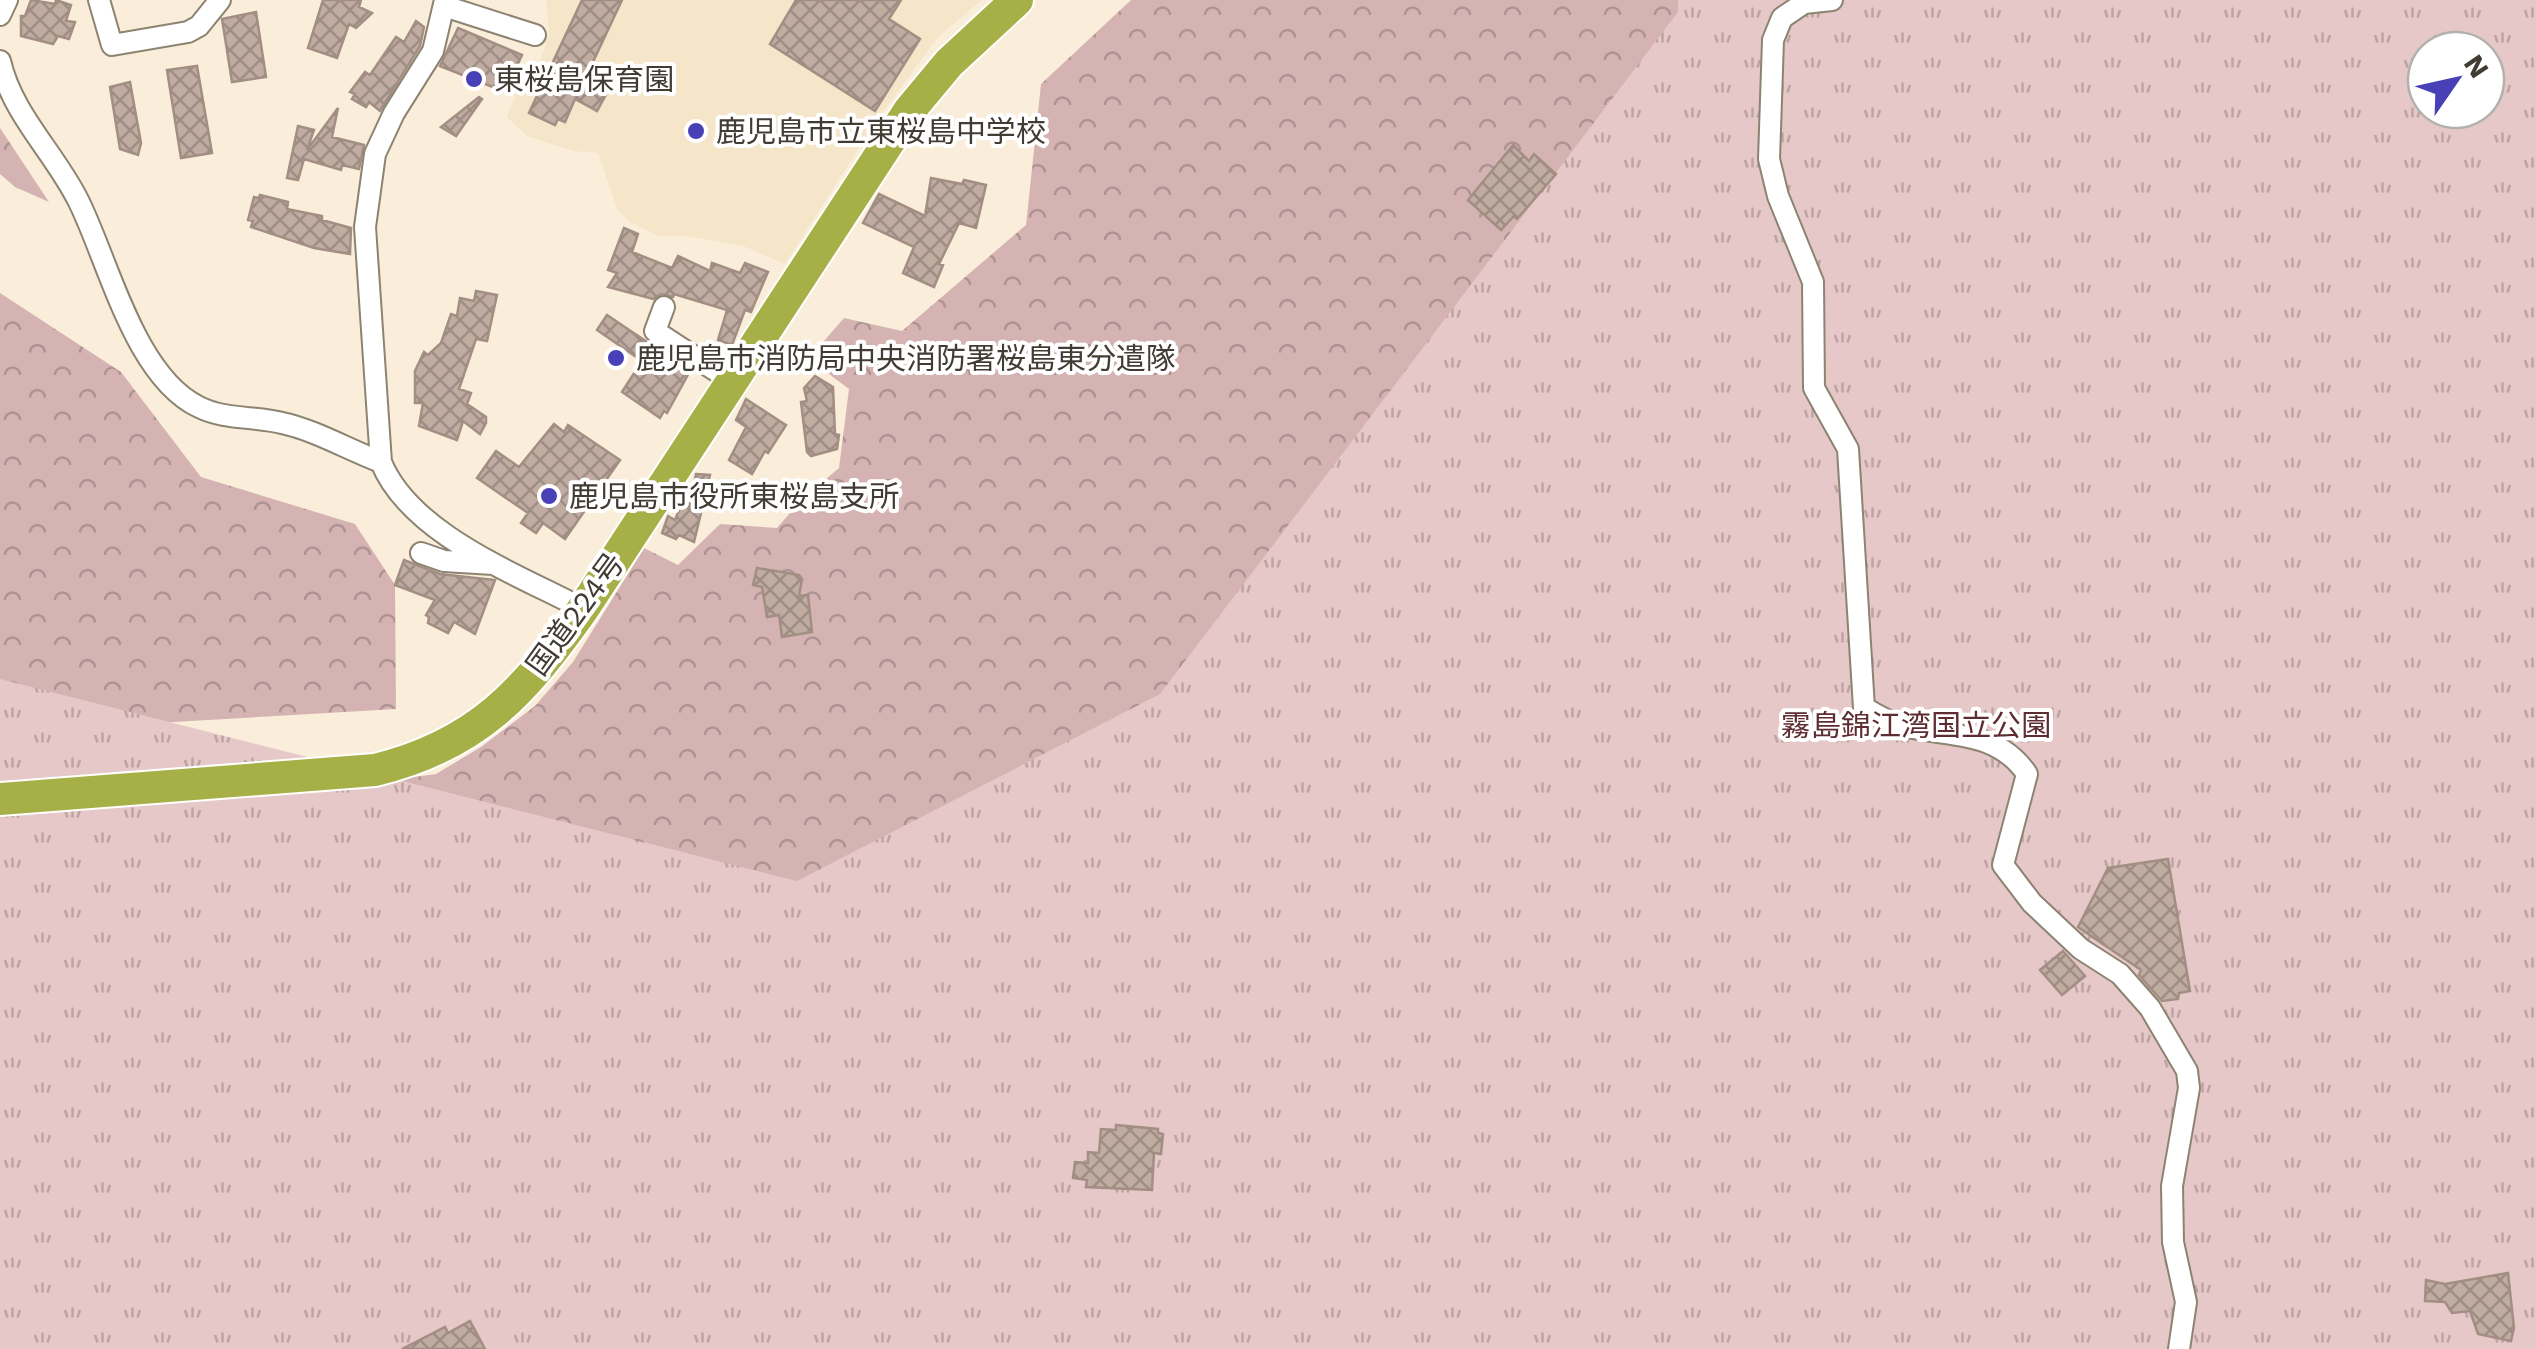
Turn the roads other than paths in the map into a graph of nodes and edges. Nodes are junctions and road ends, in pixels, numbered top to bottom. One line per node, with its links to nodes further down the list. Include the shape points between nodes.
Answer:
1 (7, 0): 7 (street)
2 (99, 0): 3 (street, via 112,45 188,32)
3 (220, 0)
4 (1017, 0): 11 (highway, 国道224号, via 948,63 909,111)
5 (1832, 0): 17 (street, via 1804,3 1782,18 1773,40 1767,130 1778,196 1813,282 1814,388 1848,449 1864,708 1898,725 1960,732 2016,758 2027,774 2004,864 2032,903 2120,974 2150,1008 2186,1071 2172,1186 2173,1242 2186,1302)
6 (445, 3): 8 (street); 12 (street, via 433,52 375,154 365,227)
7 (0, 15)
8 (534, 34)
9 (0, 60): 12 (street, via 38,141 78,199 129,325 167,382 198,407 283,423)
10 (664, 307): 11 (street, via 656,330)
11 (733, 382): 15 (highway, 国道224号)
12 (381, 462): 14 (street, via 391,486 416,513)
13 (422, 554): 14 (street)
14 (496, 562): 15 (street)
15 (583, 608): 16 (highway, 国道224号, via 540,669 491,716 416,760 376,770)
16 (0, 799)
17 (2179, 1349)

